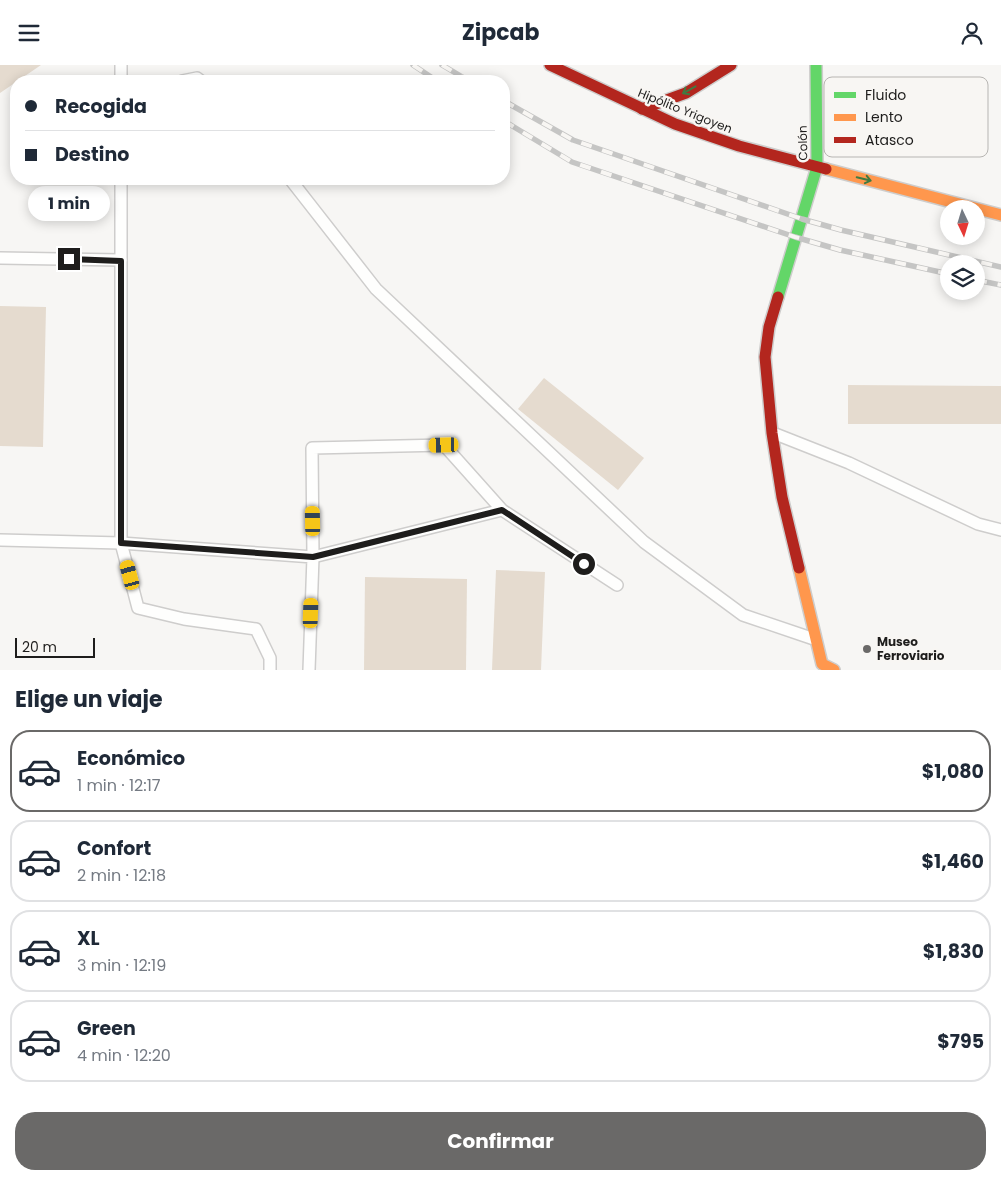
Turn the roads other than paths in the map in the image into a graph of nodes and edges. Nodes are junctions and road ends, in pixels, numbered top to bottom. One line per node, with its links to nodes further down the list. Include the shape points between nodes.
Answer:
1 (550, 65): 4 (street, Hipólito Yrigoyen)
2 (731, 65): 4 (street, one-way to 4, via 686,93)
3 (816, 65): 5 (street, Colón)
4 (642, 109): 5 (street, Hipólito Yrigoyen, via 739,147)
5 (817, 167): 8 (street, Hipólito Yrigoyen, one-way to 8); 11 (street, Colón, via 769,327 766,357)
6 (121, 185): 10 (lane)
7 (295, 185): 18 (lane, via 376,289 644,542 744,615)
8 (1001, 215)
9 (0, 258): 10 (lane)
10 (121, 261): 15 (lane)
11 (772, 433): 13 (lane, via 850,463 978,524); 18 (street, Colón, via 782,497)
12 (502, 510): 16 (lane); 16 (lane, via 444,445 312,448); 17 (lane)
13 (1001, 531)
14 (0, 540): 15 (lane)
15 (121, 543): 16 (lane); 20 (lane, via 138,608 184,619 256,629 270,658)
16 (313, 557): 21 (lane)
17 (617, 585)
18 (816, 640): 19 (street, Colón)
19 (823, 667): 22 (street)
20 (270, 670)
21 (309, 670)
22 (834, 670)

